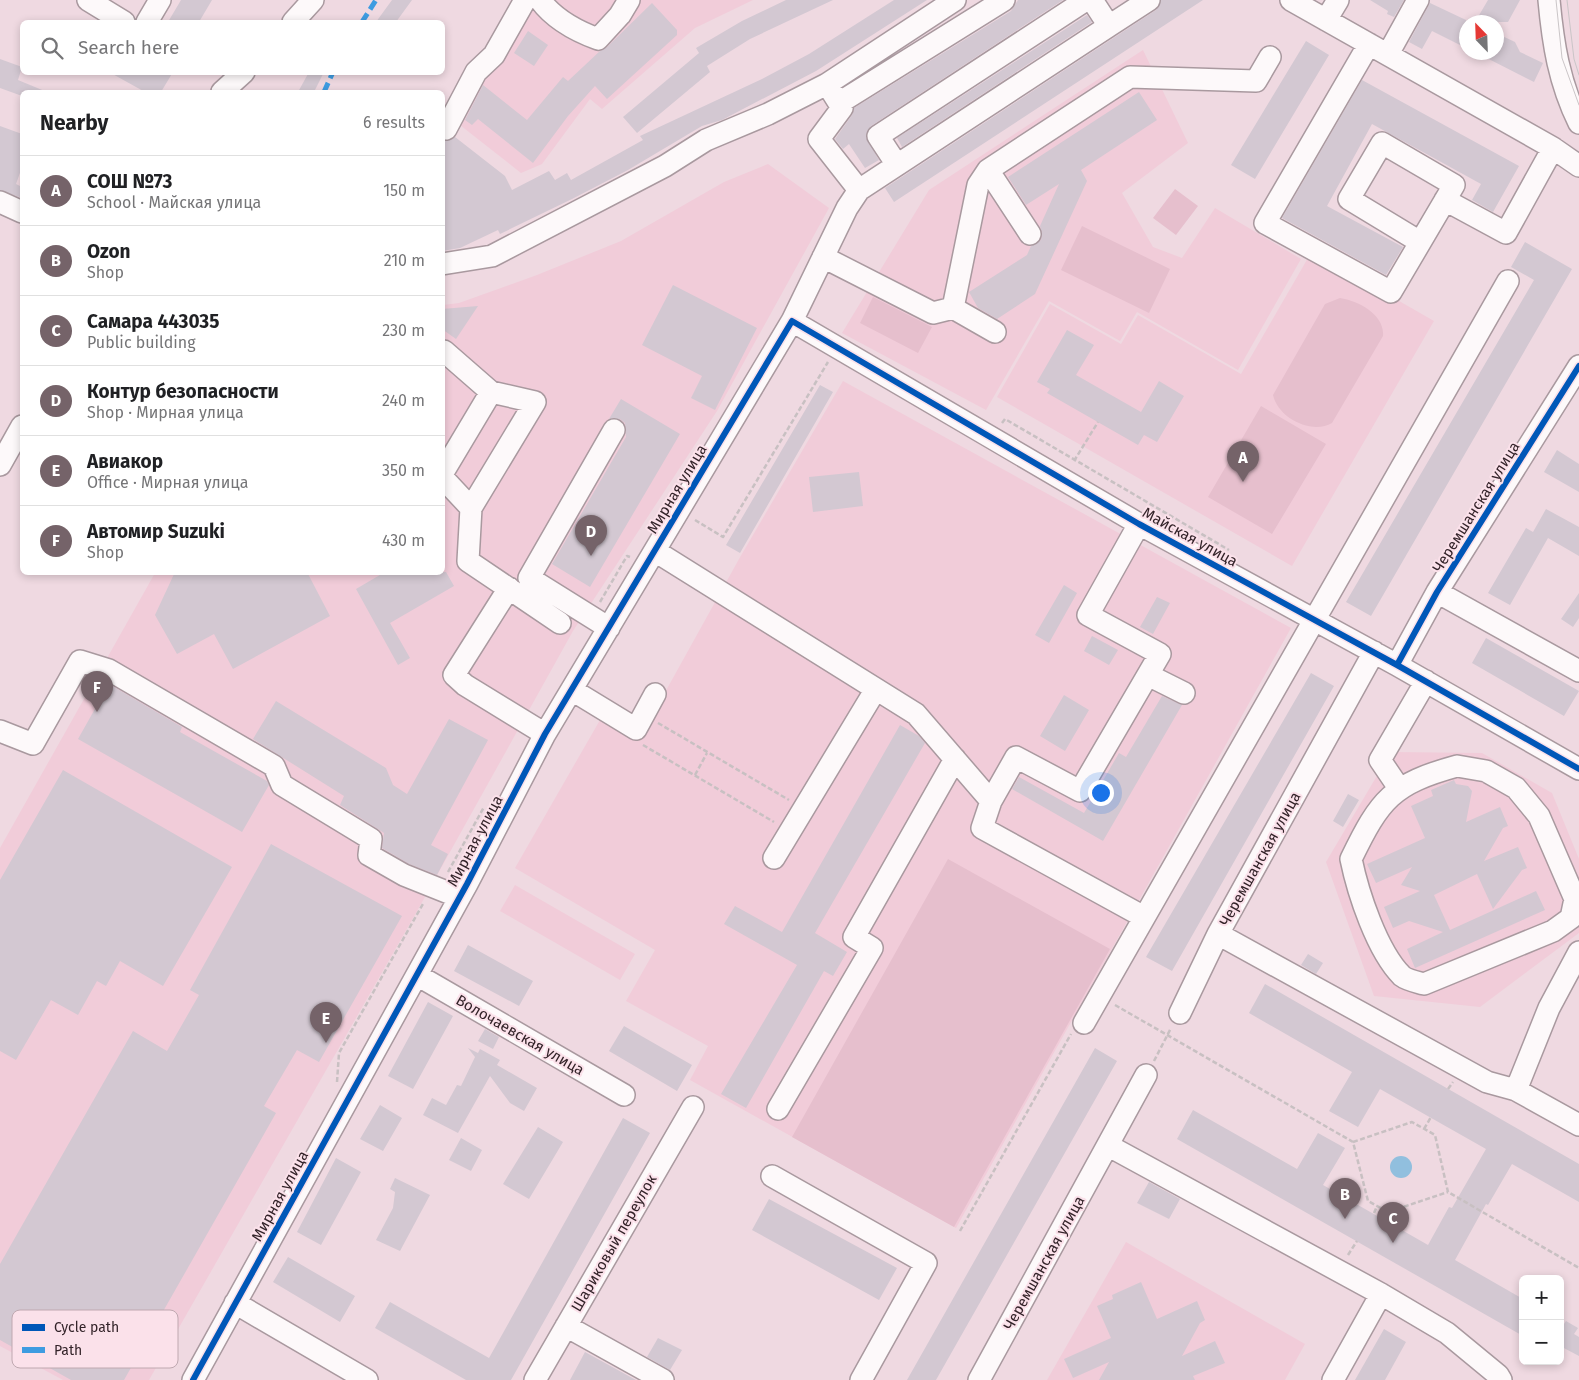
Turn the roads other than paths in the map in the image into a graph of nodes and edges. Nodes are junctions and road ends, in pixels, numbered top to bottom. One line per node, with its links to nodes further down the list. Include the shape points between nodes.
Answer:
1 (88, 0): 16 (street)
2 (160, 0): 17 (street)
3 (313, 0): 18 (street)
4 (525, 0): 29 (street, via 494,55 476,72)
5 (540, 0): 6 (street, via 544,7 576,31 598,38 620,16)
6 (629, 0)
7 (955, 0): 25 (street)
8 (1004, 0): 27 (street)
9 (1086, 0): 31 (street, via 878,136)
10 (1092, 0): 20 (street)
11 (1149, 0): 20 (street)
12 (1291, 0): 19 (street)
13 (1338, 0): 19 (street)
14 (1418, 0): 22 (street)
15 (1549, 0): 28 (street, via 1553,46)
16 (121, 20)
17 (148, 20)
18 (295, 20)
19 (1326, 20): 21 (street)
20 (1109, 26): 31 (street)
21 (1368, 44): 22 (street); 39 (street, via 1265,223 1391,292)
22 (1388, 54): 30 (street)
23 (1270, 57): 33 (street, via 1256,81 1130,77)
24 (240, 75): 26 (street)
25 (827, 84): 27 (street); 41 (street, via 706,140 665,166 492,256)
26 (224, 90)
27 (839, 103): 34 (street, via 842,108 819,139)
28 (1579, 123)
29 (446, 129)
30 (1553, 148): 32 (street); 35 (street, via 1506,233)
31 (898, 165): 34 (street)
32 (1579, 166)
33 (988, 170): 38 (street); 43 (street, via 978,185)
34 (859, 190): 40 (street, Мирная улица)
35 (1445, 200): 39 (street); 39 (street, via 1454,184 1382,144 1349,199)
36 (0, 202): 37 (street)
37 (20, 211)
38 (1030, 234)
39 (1420, 242)
40 (823, 257): 43 (street, via 933,313); 44 (street, Мирная улица)
41 (445, 264)
42 (1508, 281): 59 (street)
43 (953, 308): 45 (street)
44 (792, 321): 55 (street, Майская улица); 56 (street, Мирная улица)
45 (994, 332)
46 (445, 354): 48 (street)
47 (1576, 379): 58 (street, Черемшанская улица)
48 (491, 392): 52 (street); 54 (street, via 535,402)
49 (20, 430): 51 (street)
50 (614, 430): 61 (street, via 528,578)
51 (0, 465)
52 (445, 471)
53 (445, 479): 54 (street)
54 (471, 508): 57 (street, via 468,560)
55 (1139, 524): 59 (street, Майская улица); 65 (street, via 1088,615 1160,654)
56 (655, 551): 61 (street, Мирная улица); 67 (street)
57 (508, 588): 60 (street); 72 (street, via 454,675 464,685)
58 (1437, 592): 63 (street, Черемшанская улица); 64 (street)
59 (1314, 618): 62 (street, Майская улица); 79 (street)
60 (560, 623)
61 (609, 628): 68 (street, Мирная улица)
62 (1374, 652): 63 (street, Майская улица); 81 (street, Черемшанская улица)
63 (1397, 664): 66 (street, Майская улица)
64 (1579, 670)
65 (1148, 675): 69 (street); 76 (street, via 1080,791 1016,757)
66 (1426, 681): 74 (street, Майская улица); 75 (street, via 1380,760)
67 (876, 689): 73 (street, via 916,714); 77 (street)
68 (572, 690): 70 (street, via 640,721); 72 (street, Мирная улица)
69 (1184, 693)
70 (655, 694)
71 (0, 731): 78 (street, via 33,744 80,661 109,670 274,766 282,785 371,839 369,854 404,876)
72 (545, 734): 78 (street, Мирная улица)
73 (955, 759): 76 (street); 90 (street, via 854,937 872,948)
74 (1579, 769)
75 (1399, 788): 80 (street, via 1458,766 1486,771 1516,788 1539,816 1560,858 1575,899); 80 (street, via 1378,808 1351,859 1357,888 1374,928 1403,977 1424,984 1453,974 1553,931)
76 (991, 801): 79 (street, via 982,828)
77 (774, 858)
78 (459, 897): 83 (street, Мирная улица)
79 (1144, 917): 85 (street, via 1100,996)
80 (1575, 917)
81 (1218, 934): 84 (street, Черемшанская улица); 87 (street, via 1487,1082)
82 (1579, 952): 87 (street, via 1549,1008)
83 (416, 975): 88 (street, Волочаевская улица); 95 (street, Мирная улица)
84 (1180, 1013)
85 (1078, 1027)
86 (1146, 1075): 92 (street, Черемшанская улица)
87 (1516, 1090): 91 (street)
88 (624, 1095)
89 (693, 1107): 96 (street, Шариковый переулок)
90 (778, 1109)
91 (1579, 1125)
92 (1108, 1146): 94 (street); 102 (street, Черемшанская улица)
93 (772, 1176): 101 (street, via 926,1263)
94 (1380, 1294): 103 (street); 104 (street, via 1447,1333)
95 (235, 1302): 97 (street, Мирная улица); 98 (street)
96 (566, 1326): 99 (street, Шариковый переулок); 100 (street)
97 (193, 1380)
98 (367, 1380)
99 (536, 1380)
100 (664, 1380)
101 (861, 1380)
102 (980, 1380)
103 (1333, 1380)
104 (1502, 1380)

